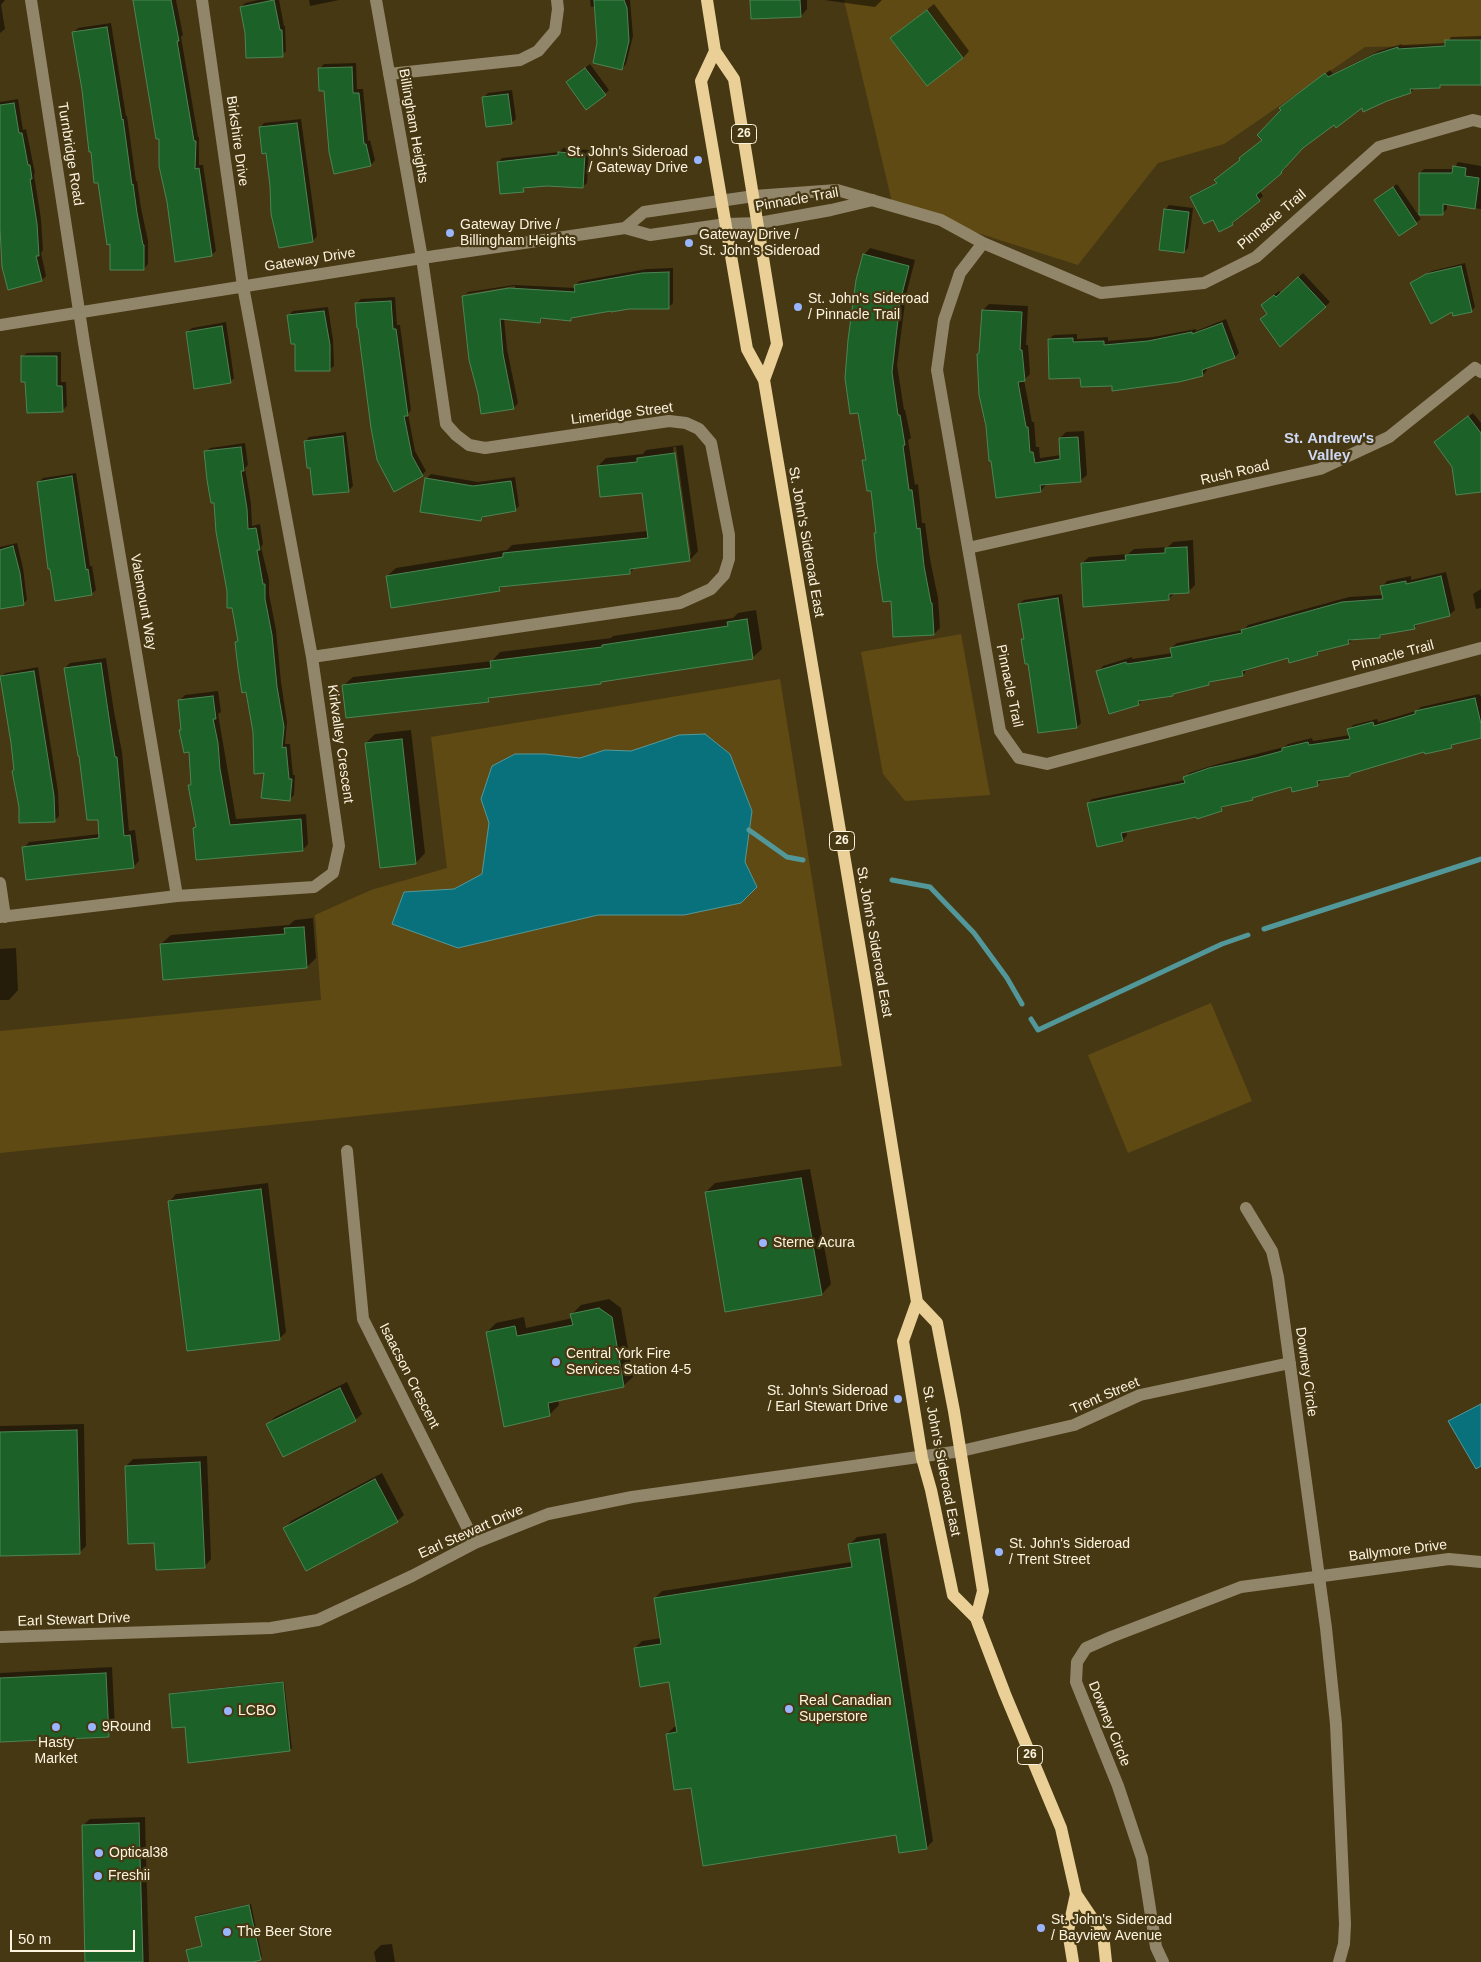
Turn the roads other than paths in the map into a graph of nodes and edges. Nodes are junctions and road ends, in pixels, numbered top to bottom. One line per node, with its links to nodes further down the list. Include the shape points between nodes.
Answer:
1 (31, 0): 18 (street, Turnbridge Road)
2 (202, 0): 17 (street, Birkshire Drive)
3 (376, 0): 7 (street, Billingham Heights)
4 (557, 0): 7 (street, via 555,31 538,51 520,60)
5 (707, 0): 6 (main road, St. John's Sideroad East / 26)
6 (715, 51): 9 (main road, St. John's Sideroad East / 26, via 734,78); 11 (main road, St. John's Sideroad East / 26, via 700,81)
7 (388, 74): 16 (street, Billingham Heights)
8 (1481, 122): 15 (street, Pinnacle Trail, via 1473,120 1379,147 1256,257 1204,283 1101,293)
9 (754, 196): 10 (street, Pinnacle Trail, via 837,190); 11 (street); 12 (main road, St. John's Sideroad East / 26)
10 (873, 200): 12 (street, Pinnacle Trail); 15 (street, Pinnacle Trail, via 941,220)
11 (722, 202): 13 (main road, St. John's Sideroad East / 26); 14 (street, via 644,212)
12 (759, 223): 13 (street, Pinnacle Trail); 21 (main road, St. John's Sideroad East / 26, via 777,344)
13 (726, 224): 14 (street, Gateway Drive, via 650,235); 21 (main road, St. John's Sideroad East / 26, via 747,349)
14 (625, 228): 16 (street, Gateway Drive)
15 (983, 243): 22 (street, Pinnacle Trail, via 960,273 944,320 937,370)
16 (422, 258): 17 (street, Gateway Drive); 24 (street, Limeridge Street, via 446,424 456,435 469,445 485,448 669,421 686,423 699,429 711,443 730,535 729,559 724,575 710,589 680,603)
17 (243, 286): 18 (street, Gateway Drive); 24 (street, Kirkvalley Crescent)
18 (79, 312): 19 (street, Gateway Drive); 26 (street, Valemount Way)
19 (0, 326)
20 (1481, 372): 22 (street, Rush Road, via 1475,368 1389,436 1320,469)
21 (764, 380): 30 (main road, St. John's Sideroad East / 26)
22 (968, 548): 23 (street, Pinnacle Trail, via 1000,731 1019,758 1047,764)
23 (1481, 648)
24 (312, 657): 26 (street, Kirkvalley Crescent, via 339,846 333,873 314,887)
25 (0, 884): 27 (street)
26 (177, 896): 27 (street, Kirkvalley Crescent)
27 (3, 917)
28 (347, 1152): 34 (street, Isaacson Crescent, via 363,1320)
29 (1246, 1208): 31 (street, Downey Circle, via 1272,1251)
30 (917, 1302): 32 (main road, St. John's Sideroad East, via 938,1323); 33 (main road, St. John's Sideroad East / 26, via 903,1341)
31 (1290, 1363): 32 (street, Trent Street, via 1140,1395 1074,1425); 36 (street, Downey Circle)
32 (961, 1451): 33 (street, Earl Stewart Drive); 37 (main road, St. John's Sideroad East, via 983,1591)
33 (922, 1458): 34 (street, Earl Stewart Drive, via 632,1497 548,1514); 37 (main road, St. John's Sideroad East / 26, via 953,1595)
34 (475, 1543): 38 (street, Earl Stewart Drive, via 318,1620 271,1628)
35 (1481, 1562): 36 (street, Ballymore Drive, via 1449,1559)
36 (1319, 1576): 42 (street, Downey Circle, via 1241,1587 1086,1648 1077,1662 1076,1682 1118,1786 1142,1858 1156,1947); 43 (street, Downey Circle, via 1337,1734 1345,1924)
37 (976, 1618): 39 (main road, St. John's Sideroad East / 26, via 1061,1828)
38 (0, 1637)
39 (1076, 1894): 40 (main road, St. John's Sideroad East / 26, via 1068,1931); 41 (main road, St. John's Sideroad East / 26, via 1103,1934)
40 (1073, 1962)
41 (1106, 1962)
42 (1163, 1962)
43 (1339, 1962)

